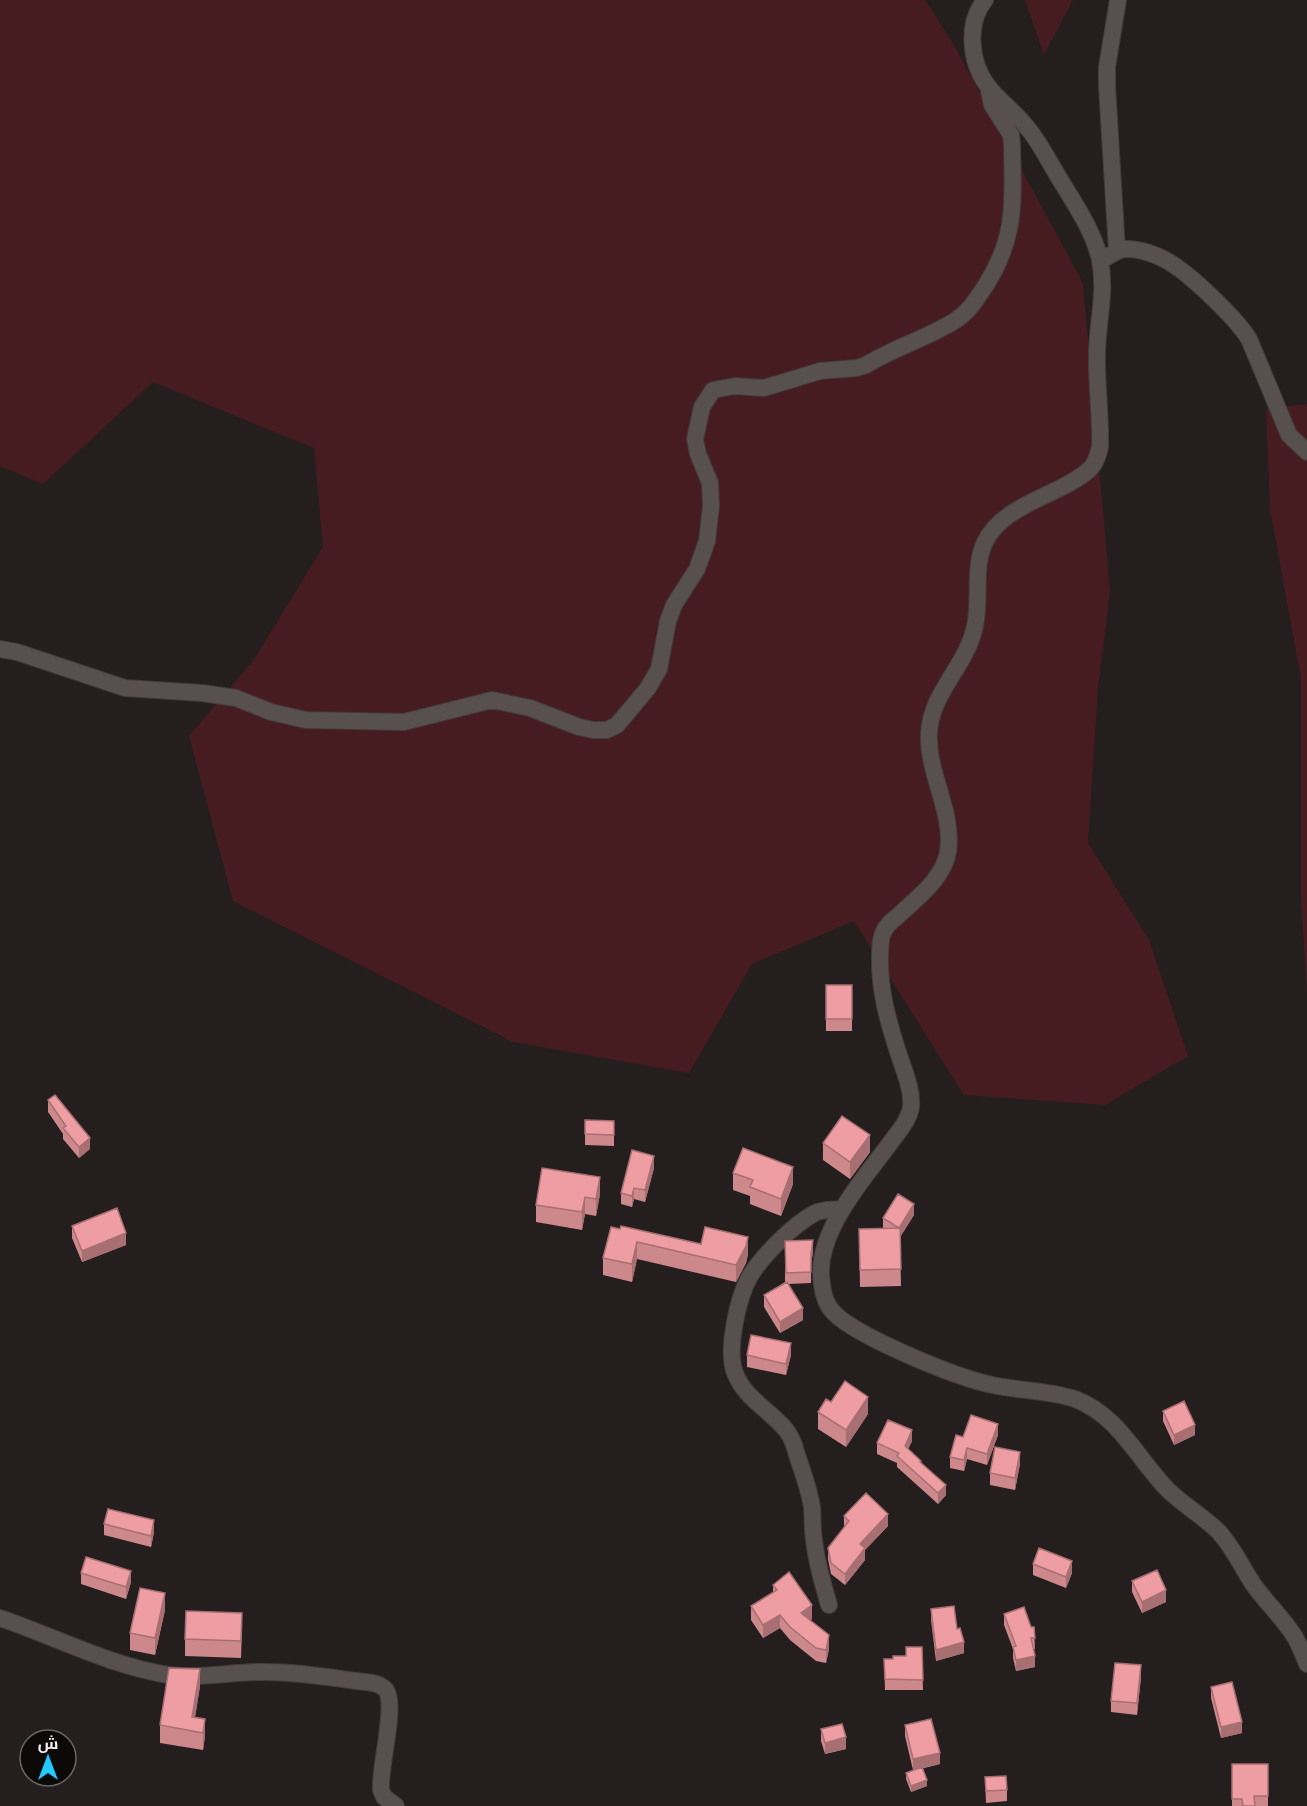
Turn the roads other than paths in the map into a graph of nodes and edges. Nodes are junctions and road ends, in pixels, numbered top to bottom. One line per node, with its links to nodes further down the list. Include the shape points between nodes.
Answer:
1 (985, 0): 3 (street, via 978,8 973,36 977,65)
2 (1118, 0): 4 (street, via 1107,67)
3 (987, 86): 5 (street, via 1026,126 1089,231); 7 (street, via 1012,144 1012,219 1006,246 993,274 968,312 866,365 820,371 764,388 735,386 713,390 702,407 695,439 710,483 707,541 697,569 674,605 659,669 617,725 593,730 530,708 492,700 404,722 306,720 236,698 125,688)
4 (1117, 251): 5 (street); 6 (street, via 1137,250 1167,260 1241,327 1289,435)
5 (1100, 261): 8 (street, via 1099,453 1090,468 994,528 983,546 975,629 939,695 928,732 930,757 948,827 947,857 936,877 884,930 880,946 882,991 911,1106 904,1125)
6 (1307, 452)
7 (0, 649)
8 (842, 1209): 9 (street, via 817,1212 762,1261 744,1291 732,1347 733,1365 742,1387 788,1431 796,1451 812,1508 814,1540); 11 (street, via 828,1238 820,1276 824,1297 832,1311 873,1338 970,1379 1071,1398 1107,1417 1167,1489 1226,1540 1255,1587 1296,1638)
9 (829, 1605)
10 (0, 1618): 12 (street, via 151,1672 202,1676 282,1672 381,1686 386,1690 390,1708 381,1790)
11 (1307, 1664)
12 (396, 1806)

